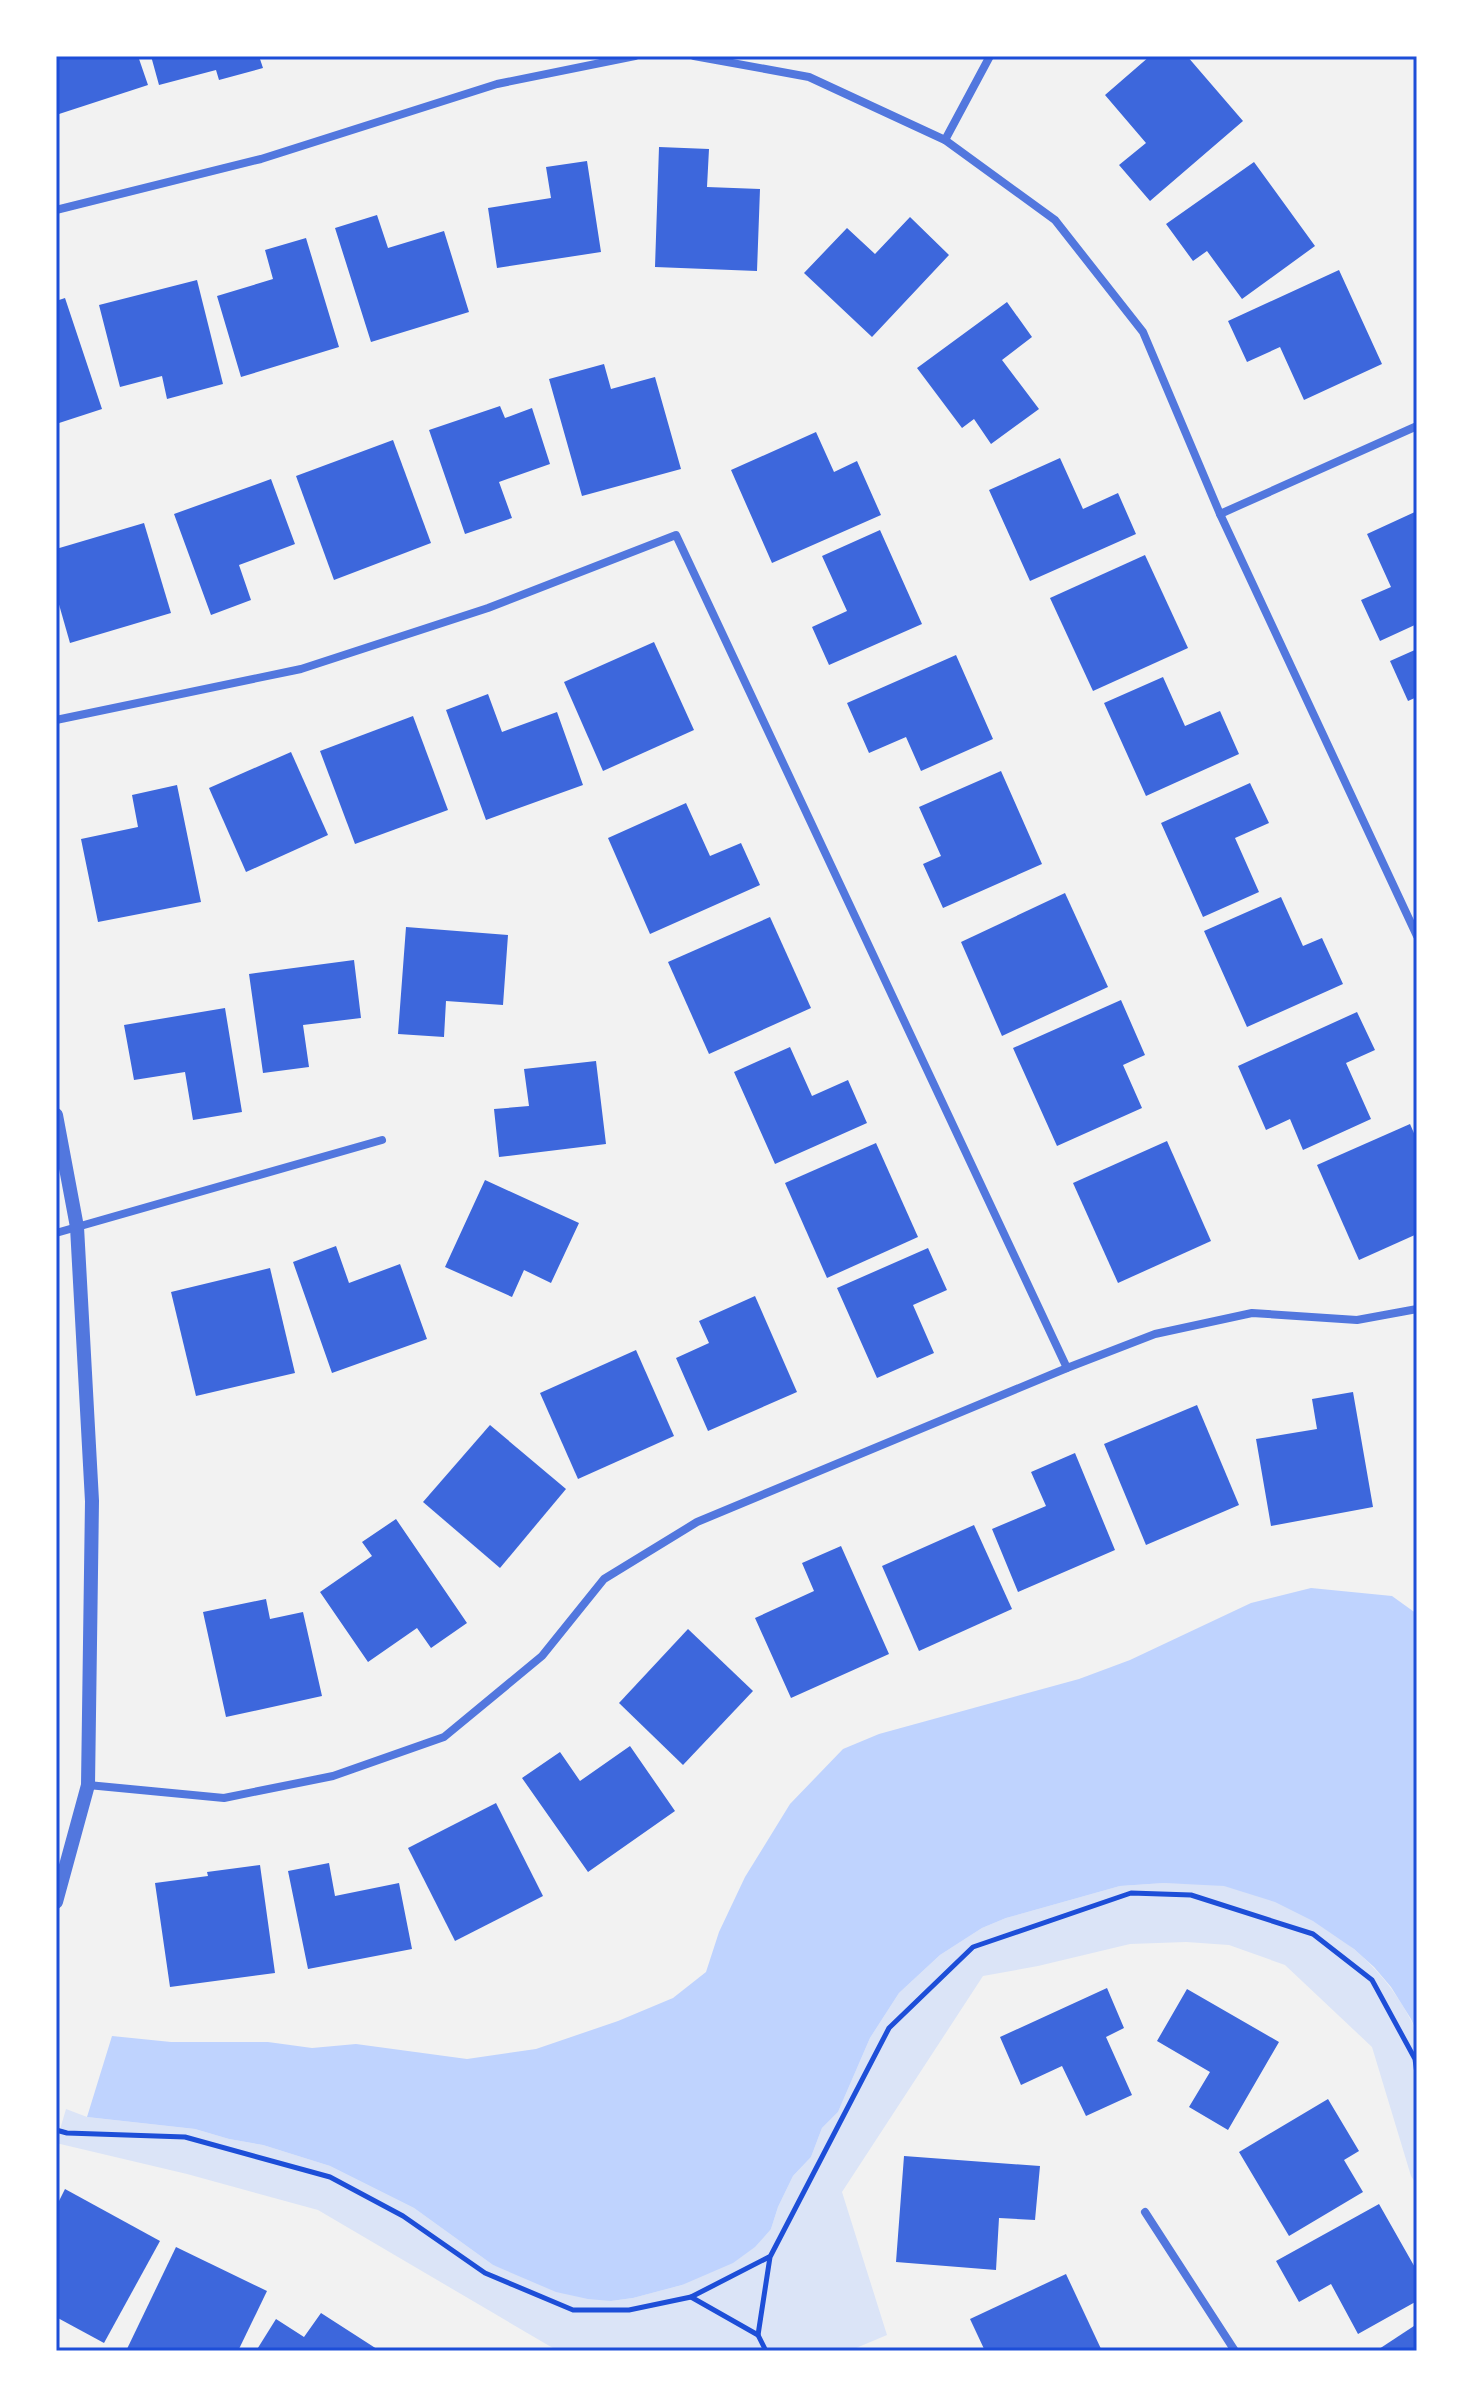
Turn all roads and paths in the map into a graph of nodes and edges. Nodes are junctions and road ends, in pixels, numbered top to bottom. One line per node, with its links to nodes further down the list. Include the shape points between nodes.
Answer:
1 (635, 56): 5 (street, via 497,84 261,159)
2 (694, 56): 4 (street, via 809,77)
3 (990, 56): 4 (street)
4 (945, 140): 7 (street, via 1055,220 1143,332)
5 (56, 210)
6 (1417, 426): 7 (street)
7 (1220, 514): 9 (street)
8 (56, 720): 15 (street, via 301,669 488,608 676,535)
9 (1417, 936)
10 (56, 1115): 12 (street)
11 (382, 1140): 12 (street)
12 (77, 1227): 13 (street); 16 (street, via 92,1501)
13 (56, 1233)
14 (1417, 1309): 15 (street, via 1357,1320 1252,1313 1155,1334)
15 (1067, 1368): 16 (street, via 697,1522 604,1579 542,1656 444,1737 333,1776 224,1798)
16 (88, 1785): 17 (street)
17 (56, 1902)
18 (1417, 2074): 21 (path, via 1415,2059 1372,1980 1313,1934 1191,1895 1131,1893 973,1947 889,2028)
19 (56, 2130): 22 (path, via 185,2137 330,2177 403,2216 485,2273 573,2310 629,2310)
20 (1145, 2212): 25 (street)
21 (770, 2257): 22 (path); 23 (path)
22 (691, 2297): 23 (path)
23 (758, 2335): 24 (path)
24 (766, 2351)
25 (1235, 2351)

